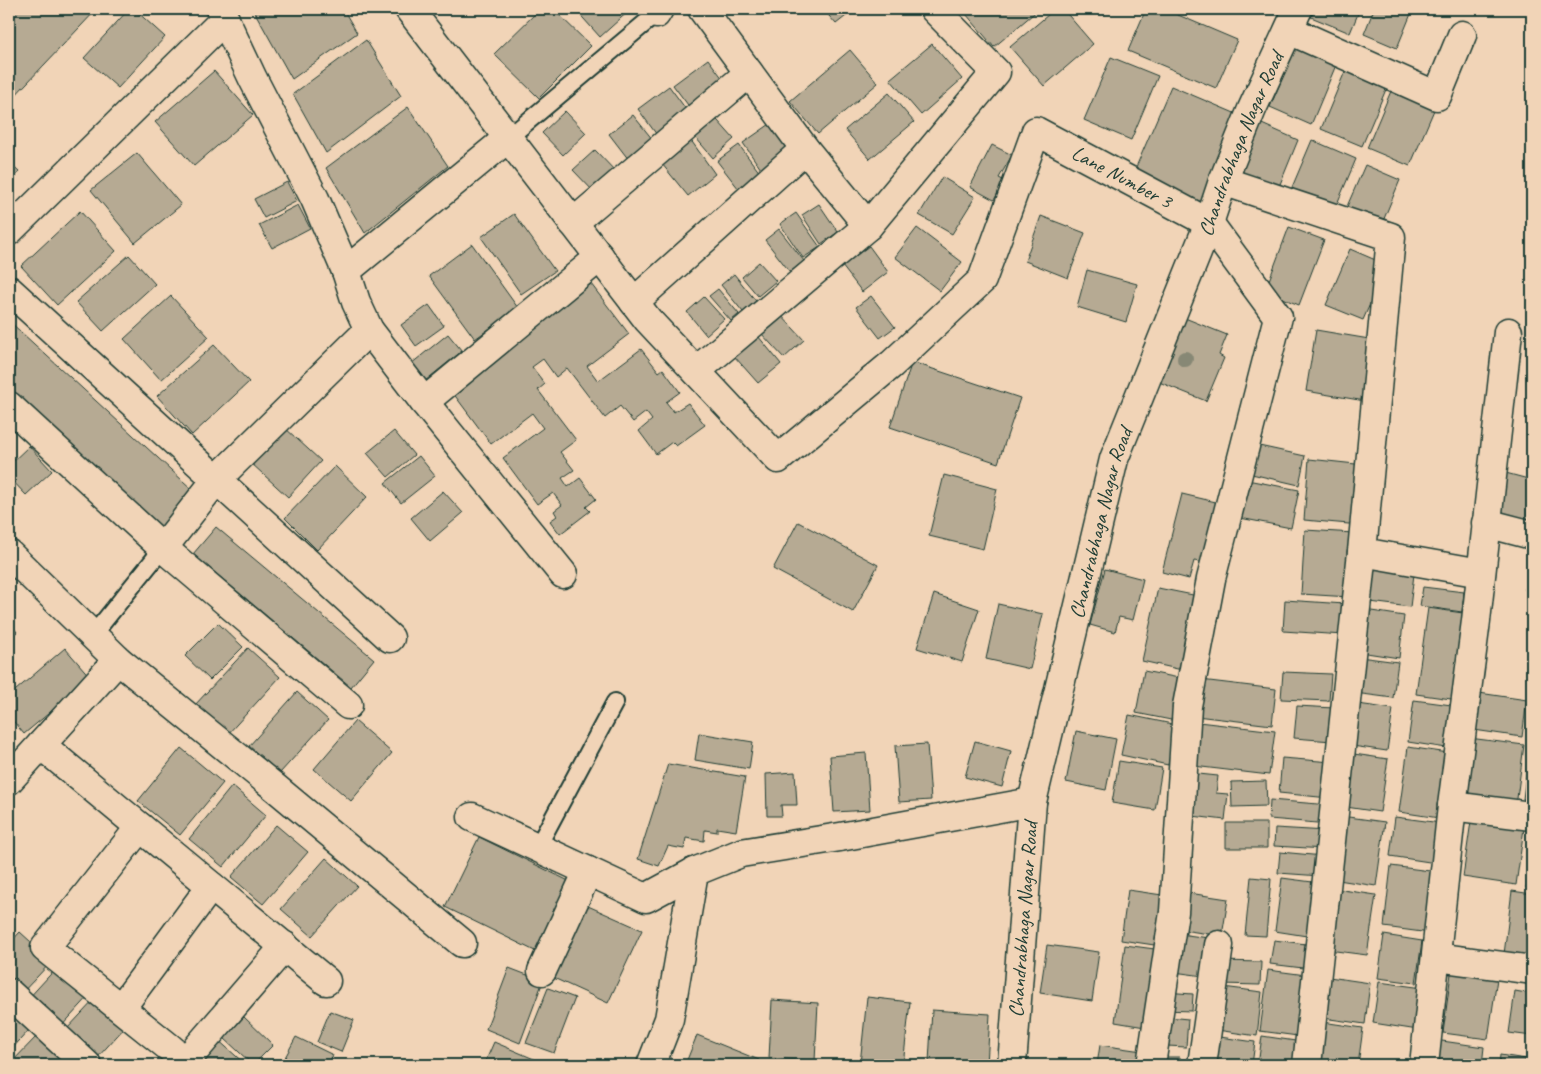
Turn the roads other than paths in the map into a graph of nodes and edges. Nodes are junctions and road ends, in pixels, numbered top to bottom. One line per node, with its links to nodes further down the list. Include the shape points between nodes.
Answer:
1 (409, 9): 9 (street)
2 (702, 9): 8 (street)
3 (934, 9): 14 (street, via 996,72)
4 (657, 11): 9 (lane)
5 (223, 14): 15 (street); 17 (street, via 315,200)
6 (1294, 19): 7 (street, via 1437,96); 11 (street, Chandrabhaga Nagar Road)
7 (1462, 35)
8 (749, 73): 10 (street); 12 (street)
9 (508, 138): 12 (street); 17 (street)
10 (805, 149): 14 (street); 19 (street)
11 (1223, 181): 13 (street, Chandrabhaga Nagar Road); 29 (street, via 1391,237)
12 (573, 222): 16 (street)
13 (1208, 224): 22 (street, Lane Number 3, via 1036,131 982,280 892,364 778,459); 40 (street, Chandrabhaga Nagar Road, via 1114,459); 62 (street, via 1278,317 1211,579 1187,706 1174,912)
14 (868, 226): 22 (street)
15 (9, 231)
16 (600, 257): 19 (street); 23 (street)
17 (346, 271): 20 (street)
18 (9, 290): 25 (street)
19 (634, 302): 22 (street)
20 (369, 330): 23 (street); 25 (street)
21 (1508, 332): 26 (street)
22 (696, 371)
23 (424, 402): 32 (street)
24 (9, 406): 28 (street)
25 (216, 480): 28 (street); 34 (street)
26 (1486, 523): 27 (street); 31 (street)
27 (1532, 535)
28 (164, 548): 33 (lane); 37 (street)
29 (1362, 552): 31 (street); 64 (street)
30 (9, 554): 33 (street)
31 (1481, 573): 41 (street)
32 (563, 574)
33 (92, 636): 35 (street)
34 (390, 638)
35 (118, 660): 38 (street); 49 (street)
36 (615, 702): 45 (lane)
37 (348, 705)
38 (41, 745): 39 (street); 44 (street)
39 (9, 780)
40 (1032, 802): 47 (street, via 741,853); 61 (street, Chandrabhaga Nagar Road)
41 (1452, 806): 42 (street); 52 (street)
42 (1532, 816)
43 (472, 817): 45 (street)
44 (140, 827): 48 (street); 57 (street, via 45,948)
45 (537, 848): 46 (street)
46 (588, 871): 47 (street, via 646,898); 54 (street)
47 (694, 872): 60 (street, via 670,1019)
48 (211, 886): 51 (street); 57 (street)
49 (462, 943)
50 (1220, 945): 63 (street)
51 (285, 946): 55 (street); 58 (street)
52 (1436, 957): 53 (street); 65 (street)
53 (1532, 970)
54 (542, 971)
55 (326, 981)
56 (9, 993): 59 (street)
57 (121, 1008): 58 (street)
58 (187, 1063)
59 (87, 1065)
60 (651, 1065)
61 (1012, 1065)
62 (1151, 1065)
63 (1202, 1065)
64 (1307, 1065)
65 (1424, 1065)

